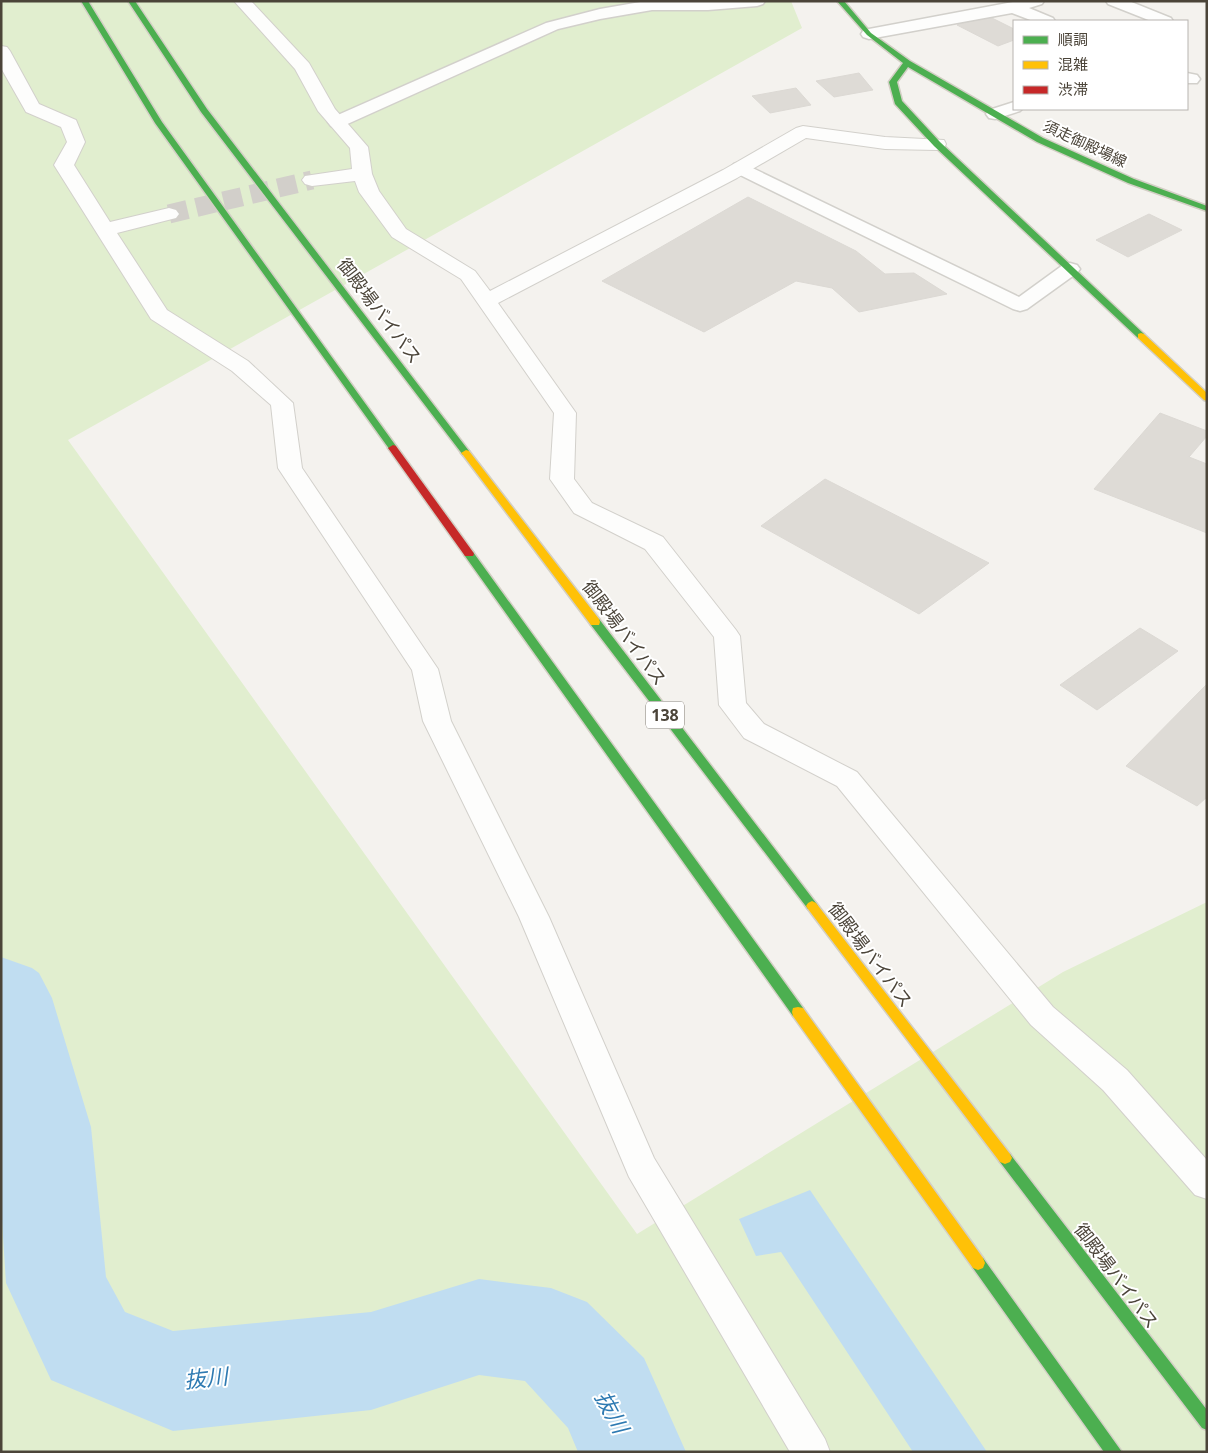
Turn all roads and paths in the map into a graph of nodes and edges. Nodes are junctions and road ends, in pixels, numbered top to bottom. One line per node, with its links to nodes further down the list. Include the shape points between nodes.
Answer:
1 (84, 1): 30 (main road, via 159,123)
2 (131, 1): 28 (main road, 御殿場バイパス / 138, via 204,110)
3 (242, 1): 16 (street, via 303,67 327,111)
4 (757, 1): 16 (lane, via 652,5 552,26)
5 (840, 1): 11 (main road, 須走御殿場線)
6 (1036, 1): 8 (lane)
7 (1114, 1): 10 (lane)
8 (1014, 8): 9 (lane); 11 (lane)
9 (1044, 20)
10 (1162, 20)
11 (869, 34): 13 (main road, 須走御殿場線)
12 (1, 51): 23 (street, via 32,108 69,124 76,142 64,165)
13 (907, 63): 15 (main road, 須走御殿場線); 17 (main road, via 893,82 898,102)
14 (1013, 107): 15 (lane)
15 (995, 114): 21 (main road, 須走御殿場線, via 1040,140 1131,181)
16 (337, 122): 19 (street, via 359,147)
17 (937, 144): 18 (street, via 885,143 803,132); 24 (main road)
18 (740, 168): 24 (lane, via 1020,305); 25 (street)
19 (362, 174): 20 (street); 25 (street, via 369,192 399,232 468,275)
20 (312, 180)
21 (1207, 209)
22 (168, 214): 23 (street)
23 (107, 229): 29 (street, via 159,314 240,366 282,403 290,468 425,669 437,721 534,917 641,1166)
24 (1070, 270): 26 (main road)
25 (486, 301): 27 (street, via 564,414 562,479 583,508 654,543 728,636 733,705 754,731 847,780 1042,1016 1115,1080)
26 (1207, 398)
27 (1207, 1184)
28 (1207, 1423)
29 (811, 1452)
30 (1114, 1452)

